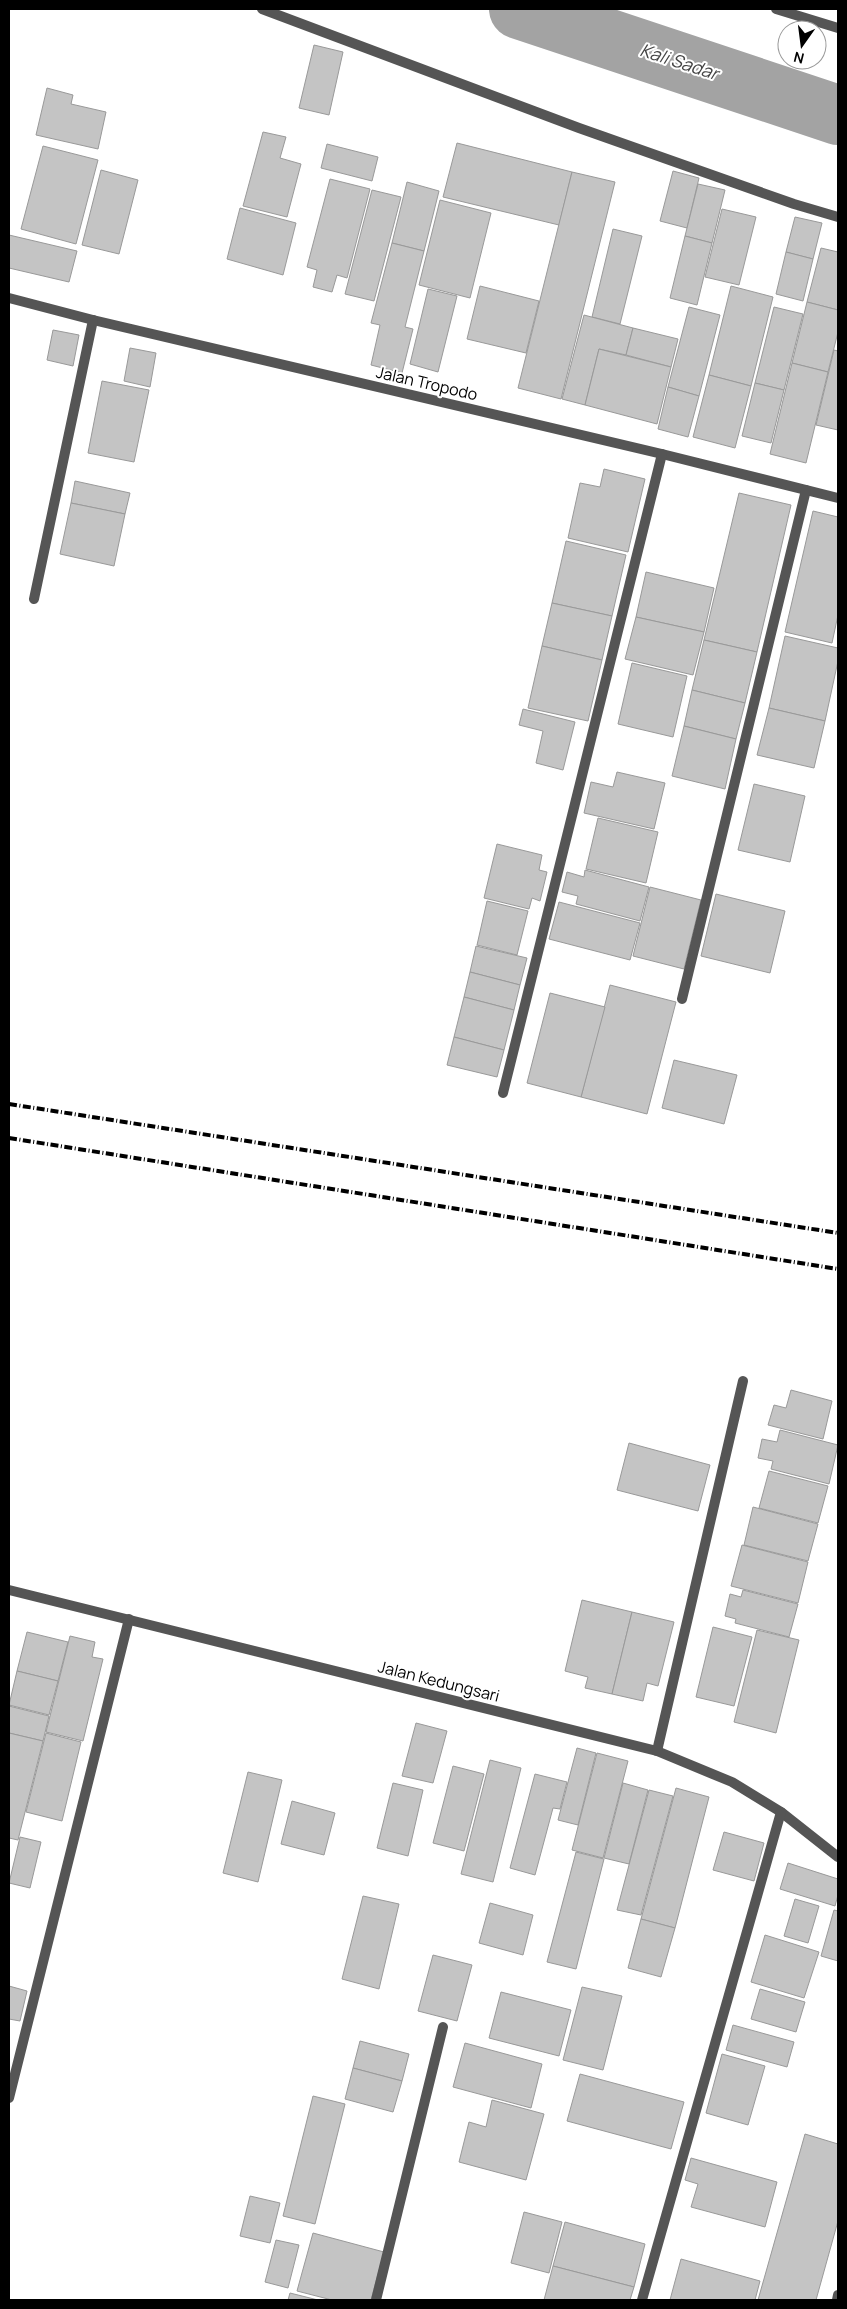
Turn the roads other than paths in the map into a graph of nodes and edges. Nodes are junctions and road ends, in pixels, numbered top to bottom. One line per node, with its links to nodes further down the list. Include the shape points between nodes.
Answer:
1 (262, 9): 4 (street, via 579,128)
2 (776, 9): 3 (street)
3 (838, 28)
4 (838, 217)
5 (9, 298): 6 (street, Jalan Tropodo)
6 (93, 320): 7 (street, Jalan Tropodo); 10 (street)
7 (662, 454): 8 (street, Jalan Tropodo); 12 (street)
8 (806, 490): 9 (street, Jalan Tropodo); 11 (street)
9 (838, 498)
10 (34, 599)
11 (682, 999)
12 (503, 1093)
13 (743, 1381): 16 (street)
14 (9, 1590): 15 (street, Jalan Kedungsari)
15 (128, 1619): 16 (street, Jalan Kedungsari); 20 (street)
16 (658, 1751): 17 (street, Jalan Kedungsari, via 732,1782)
17 (781, 1812): 18 (street, Jalan Kedungsari); 23 (street)
18 (838, 1857)
19 (443, 2027): 22 (street)
20 (9, 2098)
21 (838, 2294): 24 (street)
22 (376, 2300)
23 (642, 2300)
24 (837, 2300)

